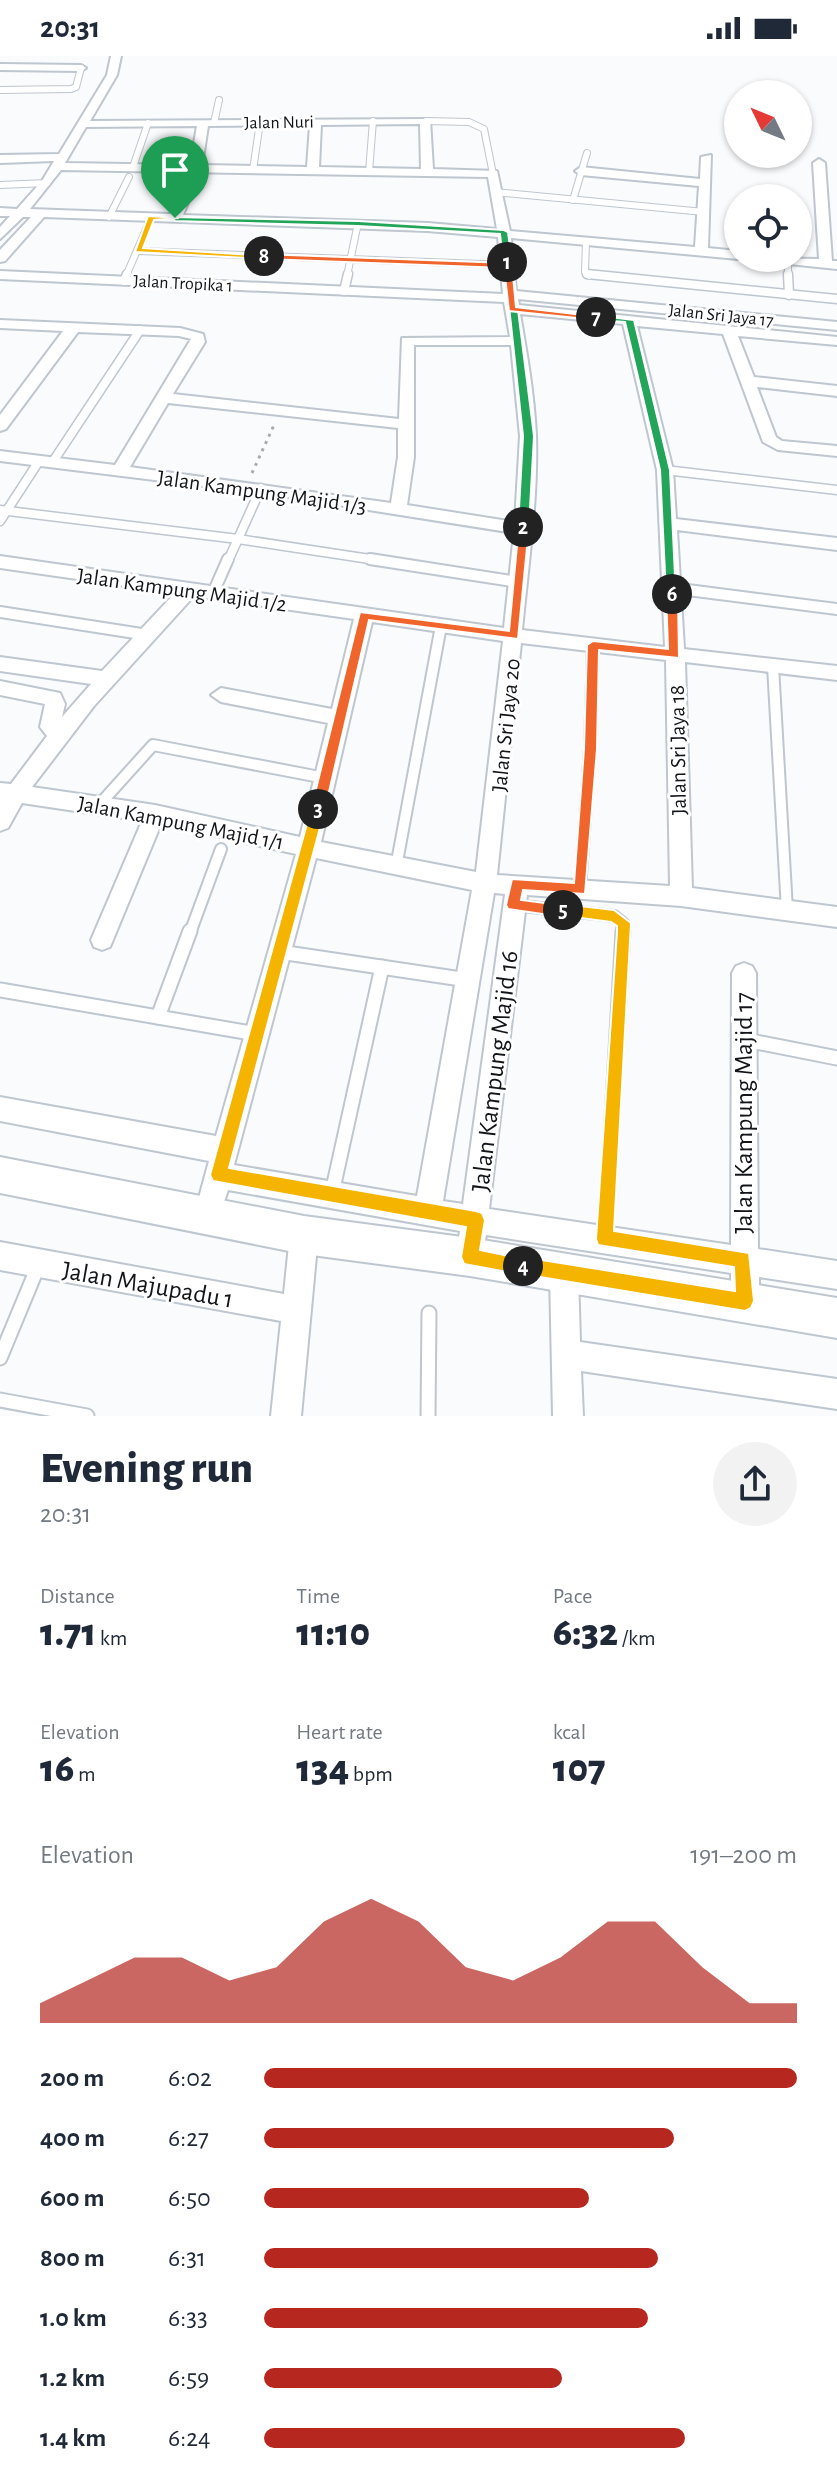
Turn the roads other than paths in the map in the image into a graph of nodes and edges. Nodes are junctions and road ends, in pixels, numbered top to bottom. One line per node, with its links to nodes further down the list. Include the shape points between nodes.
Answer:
1 (103, 56): 7 (street)
2 (116, 56): 7 (street, via 112,75)
3 (0, 67): 4 (street)
4 (81, 68): 5 (lane, via 71,89)
5 (0, 90)
6 (219, 100): 13 (lane)
7 (93, 107): 14 (street)
8 (373, 121): 9 (street, Jalan Nuri); 11 (street, Jalan Nuri); 24 (lane)
9 (426, 121): 25 (street); 27 (lane, via 469,122 484,129)
10 (260, 122): 11 (street, Jalan Nuri); 13 (street, Jalan Nuri); 20 (lane)
11 (316, 122): 21 (street)
12 (148, 123): 13 (street, Jalan Nuri); 14 (street, Jalan Nuri); 23 (lane)
13 (209, 123): 26 (street)
14 (84, 124): 18 (street)
15 (587, 153): 22 (lane)
16 (707, 157): 29 (street)
17 (0, 159): 18 (street)
18 (61, 162): 23 (street); 28 (street)
19 (819, 163): 50 (street)
20 (253, 170): 21 (street); 26 (street)
21 (313, 171): 24 (street)
22 (581, 171): 29 (street); 32 (lane)
23 (131, 172): 26 (street); 37 (lane)
24 (369, 172): 25 (street)
25 (427, 173): 27 (street)
26 (194, 174): 39 (street)
27 (493, 174): 31 (street, Jalan Sri Jaya 20)
28 (47, 183): 30 (lane); 33 (street)
29 (705, 183): 35 (street)
30 (0, 185)
31 (494, 192): 32 (lane); 41 (street, Jalan Sri Jaya 20)
32 (573, 200): 35 (lane)
33 (22, 211): 34 (street); 36 (street); 42 (street)
34 (0, 212)
35 (704, 212): 44 (street)
36 (41, 213): 37 (street); 47 (street)
37 (109, 217): 38 (street)
38 (151, 218): 39 (street); 45 (lane)
39 (175, 218): 40 (street)
40 (358, 223): 41 (street); 48 (lane)
41 (504, 228): 43 (street); 44 (street); 51 (street, Jalan Sri Jaya 20)
42 (0, 235)
43 (586, 241): 44 (street); 56 (lane, via 589,276)
44 (702, 246): 46 (street)
45 (138, 251): 48 (lane); 54 (lane)
46 (724, 252)
47 (0, 258)
48 (350, 260): 51 (lane); 55 (lane)
49 (812, 262): 50 (street)
50 (832, 264)
51 (508, 265): 58 (street, Jalan Sri Jaya 20)
52 (788, 272): 56 (lane)
53 (0, 275): 54 (street, Jalan Tropika 1)
54 (124, 281): 55 (street, Jalan Tropika 1)
55 (344, 291): 58 (street, Jalan Tropika 1)
56 (789, 295): 57 (lane)
57 (837, 299)
58 (511, 300): 59 (street, Jalan Sri Jaya 17); 60 (street, Jalan Sri Jaya 17); 65 (street, Jalan Sri Jaya 20)
59 (629, 320): 64 (street, Jalan Sri Jaya 17); 75 (street, Jalan Sri Jaya 18)
60 (837, 326)
61 (2, 328): 62 (street)
62 (73, 328): 63 (street); 71 (street)
63 (140, 330): 69 (street, via 198,337); 74 (lane)
64 (729, 330): 66 (street, Jalan Sri Jaya 17); 67 (street)
65 (518, 341): 70 (street, via 407,341); 83 (street, Jalan Sri Jaya 20, via 528,436)
66 (837, 341)
67 (747, 381): 68 (street); 72 (street, via 772,442)
68 (837, 391)
69 (164, 398): 70 (street); 76 (street)
70 (406, 424): 80 (street)
71 (0, 426)
72 (837, 451)
73 (0, 456): 74 (street, Jalan Kampung Majid 1/3)
74 (46, 462): 76 (street, Jalan Kampung Majid 1/3); 79 (lane)
75 (665, 470): 78 (lane); 82 (street, Jalan Sri Jaya 18)
76 (119, 471): 77 (street, Jalan Kampung Majid 1/3)
77 (254, 487): 80 (street, Jalan Kampung Majid 1/3); 84 (lane)
78 (837, 490)
79 (3, 510): 81 (lane); 84 (lane)
80 (398, 510): 83 (street, Jalan Kampung Majid 1/3)
81 (0, 521)
82 (670, 524): 85 (street); 88 (street, Jalan Sri Jaya 18)
83 (523, 529): 87 (street, Jalan Sri Jaya 20)
84 (238, 539): 87 (lane); 90 (lane)
85 (837, 544)
86 (0, 562): 89 (street, Jalan Kampung Majid 1/2)
87 (518, 582): 96 (street, Jalan Sri Jaya 20)
88 (672, 588): 91 (lane); 98 (street, Jalan Sri Jaya 18)
89 (189, 590): 90 (street, Jalan Kampung Majid 1/2); 95 (street)
90 (213, 593): 93 (street, Jalan Kampung Majid 1/2)
91 (837, 609)
92 (0, 612): 95 (lane)
93 (364, 615): 94 (street, Jalan Kampung Majid 1/2); 105 (street)
94 (441, 626): 96 (street, Jalan Kampung Majid 1/2); 114 (lane)
95 (148, 635): 102 (street)
96 (514, 636): 97 (street, Jalan Kampung Majid 1/2); 115 (street, Jalan Sri Jaya 20)
97 (593, 645): 98 (street, Jalan Kampung Majid 1/2); 116 (lane)
98 (675, 655): 100 (street, Jalan Kampung Majid 1/2); 118 (street, Jalan Sri Jaya 18)
99 (0, 664): 102 (street)
100 (773, 666): 101 (street, Jalan Kampung Majid 1/2); 119 (lane)
101 (837, 673)
102 (107, 679): 106 (street)
103 (0, 688): 106 (street, via 53,698 50,727)
104 (221, 695): 105 (street)
105 (340, 718): 107 (street)
106 (60, 736): 108 (street)
107 (325, 778): 109 (lane, via 153,745); 112 (street)
108 (8, 792): 109 (street, Jalan Kampung Majid 1/1); 111 (street)
109 (99, 805): 110 (street, Jalan Kampung Majid 1/1)
110 (155, 814): 112 (street, Jalan Kampung Majid 1/1); 121 (street)
111 (0, 822)
112 (309, 846): 114 (street, Jalan Kampung Majid 1/1); 122 (street)
113 (221, 849): 127 (lane)
114 (396, 867): 115 (street, Jalan Kampung Majid 1/1)
115 (484, 883): 117 (street, Jalan Kampung Majid 1/1); 125 (street, Jalan Sri Jaya 20)
116 (580, 889): 117 (street, Jalan Kampung Majid 1/1); 118 (street, Jalan Kampung Majid 1/1)
117 (515, 894): 137 (street, Jalan Kampung Majid 16); 139 (lane, via 614,916 623,923)
118 (681, 896): 119 (street, Jalan Kampung Majid 1/1)
119 (787, 910): 120 (street, Jalan Kampung Majid 1/1)
120 (837, 917)
121 (102, 940)
122 (280, 952): 123 (lane); 128 (street)
123 (382, 967): 125 (lane); 134 (lane)
124 (744, 973): 129 (street, Jalan Kampung Majid 17)
125 (469, 980): 135 (street, Jalan Sri Jaya 20)
126 (0, 990): 127 (lane)
127 (158, 1017): 128 (lane)
128 (257, 1034): 132 (street)
129 (744, 1040): 130 (lane); 142 (street, Jalan Kampung Majid 17)
130 (837, 1058)
131 (0, 1109): 132 (street)
132 (222, 1163): 134 (street); 136 (street)
133 (0, 1175): 136 (street)
134 (332, 1195): 135 (street)
135 (428, 1211): 137 (street)
136 (207, 1216): 138 (street)
137 (476, 1220): 139 (street); 141 (street, Jalan Kampung Majid 16)
138 (304, 1235): 141 (street); 147 (street)
139 (604, 1239): 142 (street)
140 (0, 1256): 143 (street, Jalan Majupadu 1)
141 (470, 1257): 144 (street)
142 (742, 1259): 145 (street); 146 (street, Jalan Kampung Majid 17)
143 (39, 1264): 147 (street, Jalan Majupadu 1); 151 (lane)
144 (564, 1273): 146 (street); 150 (street)
145 (837, 1275)
146 (745, 1301): 149 (street)
147 (297, 1310): 155 (street)
148 (429, 1313): 156 (lane)
149 (837, 1318)
150 (567, 1355): 152 (street); 157 (street)
151 (0, 1358)
152 (837, 1394)
153 (0, 1400): 154 (lane)
154 (87, 1416)
155 (286, 1416)
156 (428, 1416)
157 (568, 1416)

